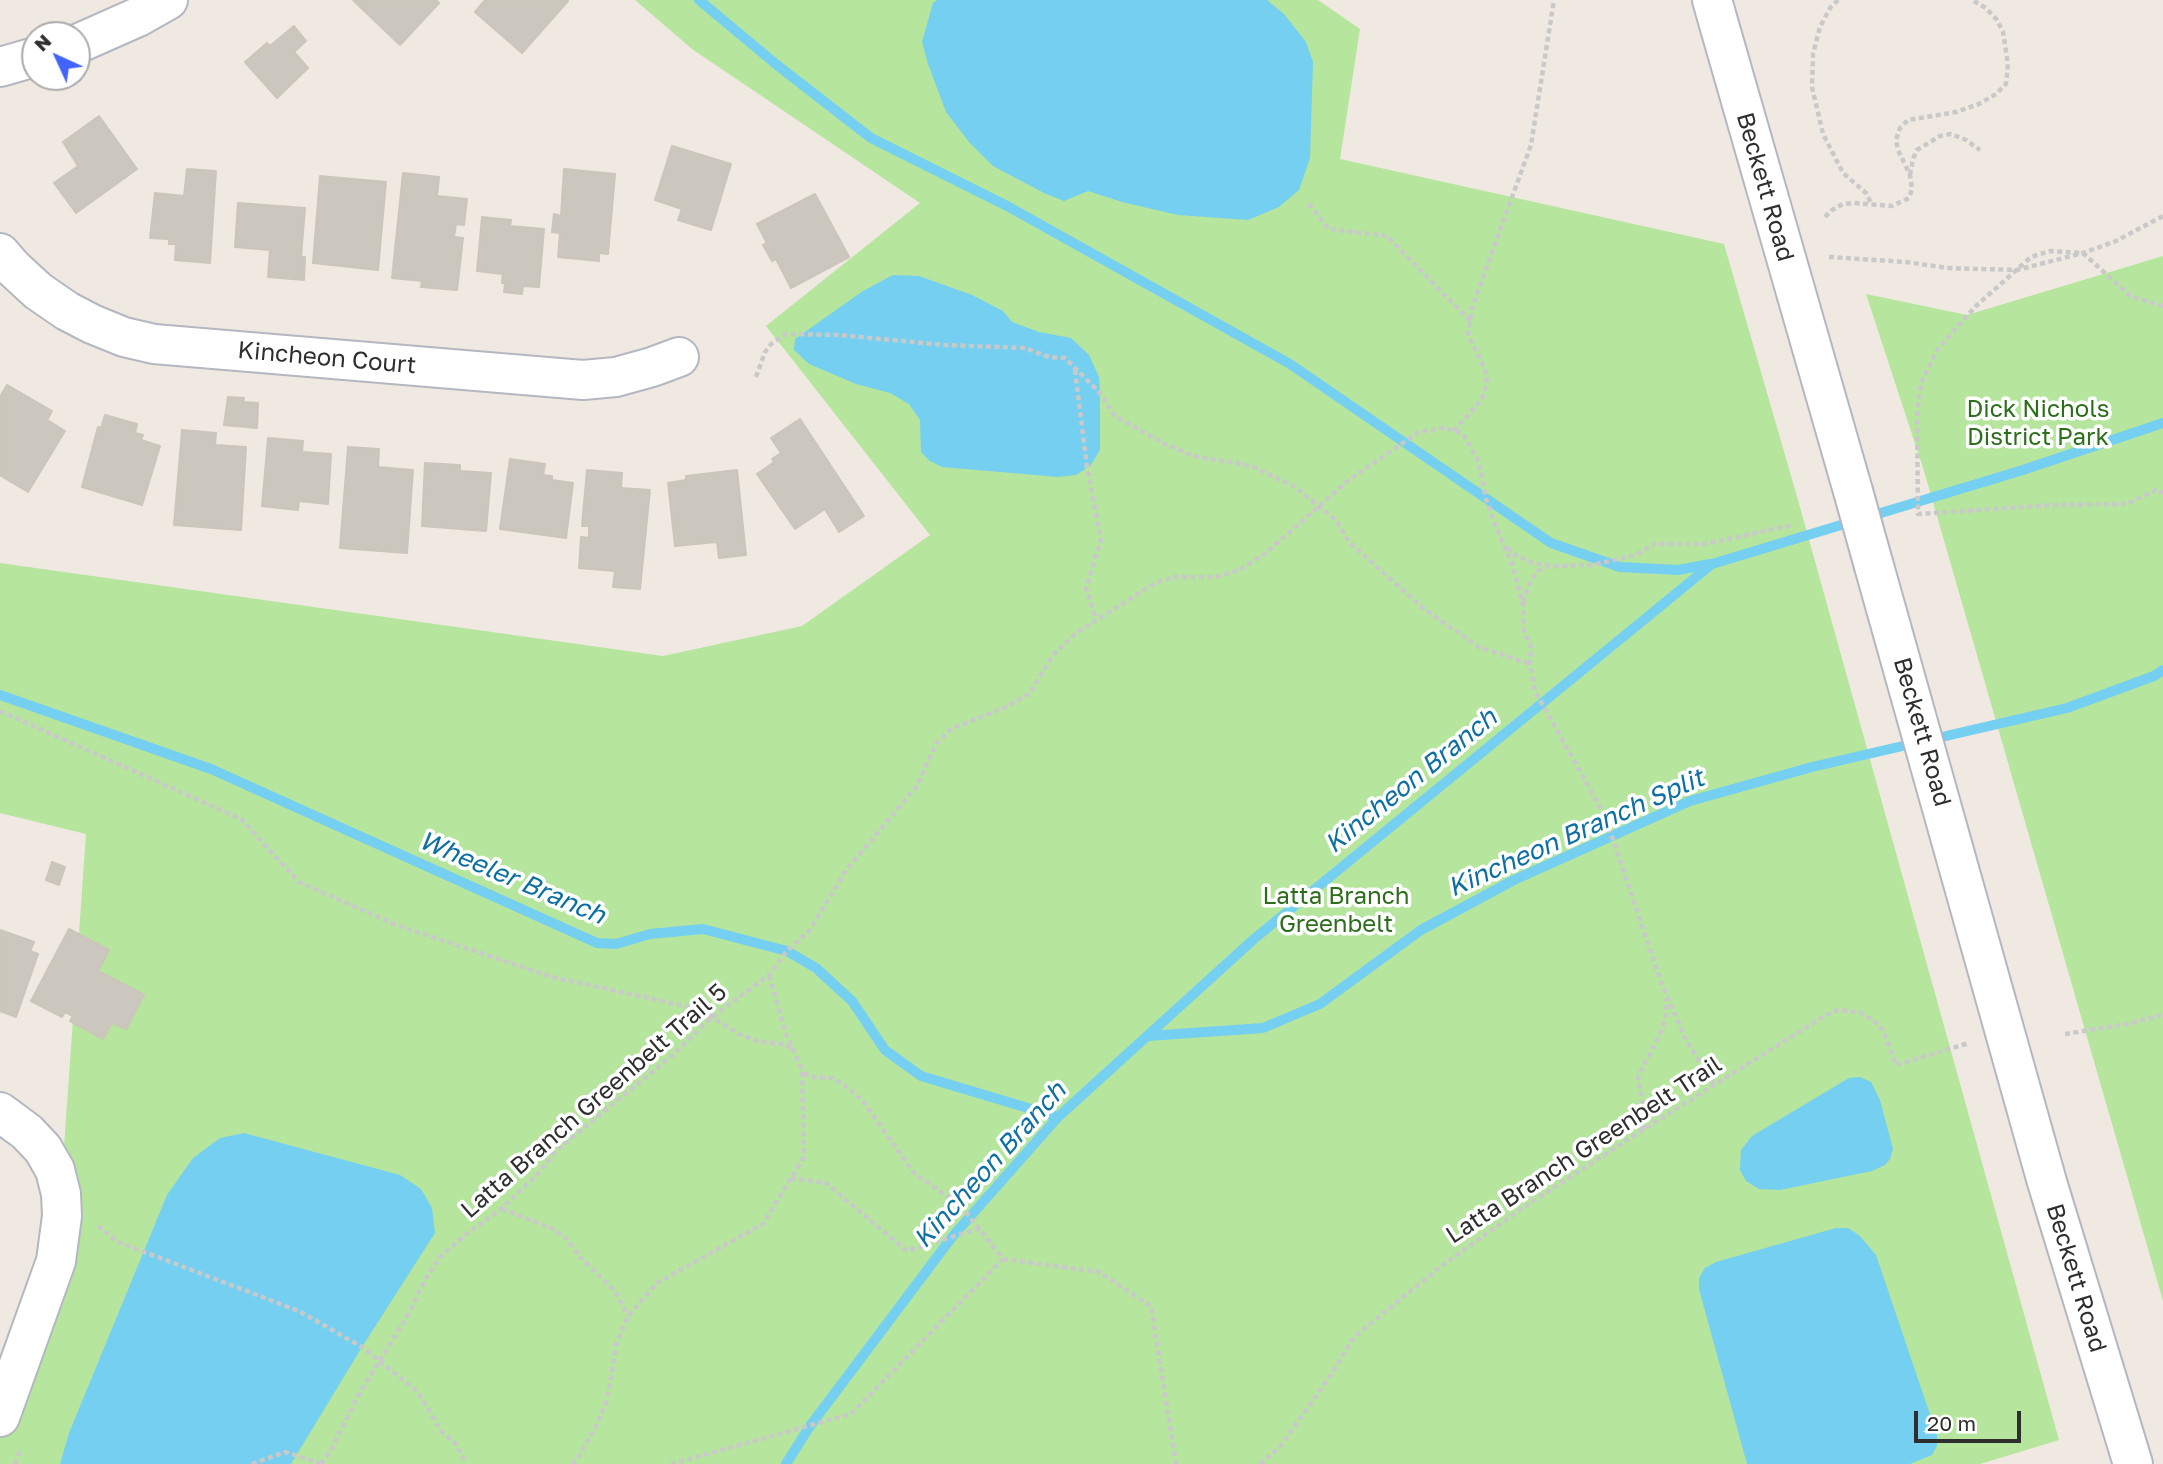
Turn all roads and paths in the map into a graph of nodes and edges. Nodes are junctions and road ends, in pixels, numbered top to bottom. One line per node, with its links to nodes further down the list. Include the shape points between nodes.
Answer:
1 (168, 0): 6 (street)
2 (1554, 0): 20 (path, via 1531,145)
3 (1712, 0): 61 (street, Beckett Road, bridge, via 2047,1182)
4 (1839, 0): 11 (path, via 1820,27 1812,87 1823,134 1843,173 1866,192)
5 (1972, 0): 10 (path, via 1986,8 2003,32 2006,84 1979,104 1908,120 1896,140)
6 (91, 38)
7 (21, 61): 8 (street)
8 (0, 67)
9 (1980, 150): 10 (path, via 1951,134 1940,136 1917,149)
10 (1910, 175): 11 (path, via 1909,198 1892,206)
11 (1871, 203): 14 (path, via 1843,204)
12 (1309, 204): 20 (path, via 1329,229 1387,236)
13 (2163, 216): 16 (path)
14 (1825, 217)
15 (0, 253): 21 (street, Kincheon Court, via 38,291 67,311 124,337 154,344 583,380 616,377)
16 (2083, 253): 18 (path); 18 (path, via 2050,251 2031,257); 19 (path, via 2130,296)
17 (1829, 257): 18 (path)
18 (2017, 270): 25 (path, via 1976,306 1938,349 1921,383 1918,514 2127,504 2157,490)
19 (2163, 306)
20 (1470, 321): 24 (path, via 1468,334 1487,383 1482,399)
21 (679, 357)
22 (1075, 368): 23 (path, via 1065,358 1026,348 786,334 765,352); 26 (path, via 1115,416 1134,428 1194,456 1252,466); 31 (path, via 1101,540 1086,588)
23 (756, 377)
24 (1454, 431): 26 (path, Latta Branch Greenbelt Trail 5, via 1419,432); 28 (path, via 1463,434 1479,462 1486,499)
25 (2163, 493)
26 (1318, 504): 31 (path, Latta Branch Greenbelt Trail 5, via 1266,553 1241,569 1216,577 1174,577 1155,583); 32 (path, via 1336,520 1349,542 1424,609 1479,647)
27 (1792, 525): 29 (path, via 1705,544 1654,544 1636,555 1592,565)
28 (1507, 548): 29 (path, via 1533,563); 30 (path)
29 (1550, 565): 30 (path, via 1530,582)
30 (1522, 605): 32 (path)
31 (1096, 619): 34 (path, Latta Branch Greenbelt Trail 5, via 1053,655 1030,693 951,729 936,744 917,786 847,869 808,931)
32 (1530, 664): 35 (path, via 1535,691 1605,816)
33 (0, 711): 37 (path, via 241,819 299,882 396,925 552,978 685,1006)
34 (769, 975): 37 (path, Latta Branch Greenbelt Trail 5); 40 (path)
35 (1666, 995): 42 (path, via 1687,1042); 44 (path, via 1661,1032 1638,1077 1645,1118)
36 (2163, 1015): 38 (path)
37 (712, 1017): 40 (path, via 739,1034); 46 (path, Latta Branch Greenbelt Trail 5, via 556,1151)
38 (2065, 1034)
39 (1969, 1043): 42 (path, Latta Branch Greenbelt Trail, via 1896,1065 1875,1023 1861,1013 1838,1010)
40 (794, 1051): 41 (path)
41 (802, 1070): 45 (path, via 804,1157); 48 (path, via 810,1077 833,1078 850,1089 914,1174 961,1206)
42 (1714, 1084): 44 (path, Latta Branch Greenbelt Trail)
43 (0, 1112): 52 (street, via 43,1149 55,1170 62,1216 56,1261)
44 (1642, 1131): 60 (path, Latta Branch Greenbelt Trail, via 1444,1264 1354,1337 1279,1448)
45 (791, 1178): 48 (path, via 826,1183 907,1251); 50 (path, via 763,1224 657,1283)
46 (501, 1209): 50 (path, via 566,1238 615,1291); 51 (path, Latta Branch Greenbelt Trail 5, via 440,1257)
47 (93, 1222): 51 (path, via 118,1242 299,1311 362,1347)
48 (981, 1228): 49 (path)
49 (1003, 1259): 58 (path, via 851,1414); 59 (path, via 1099,1272 1151,1306)
50 (628, 1317): 53 (path, via 617,1342 607,1401)
51 (380, 1363): 55 (path, Latta Branch Greenbelt Trail 5); 56 (path, via 418,1392 441,1431 455,1443)
52 (0, 1417)
53 (578, 1461): 57 (path)
54 (252, 1464): 55 (path, via 285,1452)
55 (322, 1464)
56 (463, 1464)
57 (572, 1464)
58 (671, 1464)
59 (1176, 1464)
60 (1259, 1464)
61 (2133, 1464)

